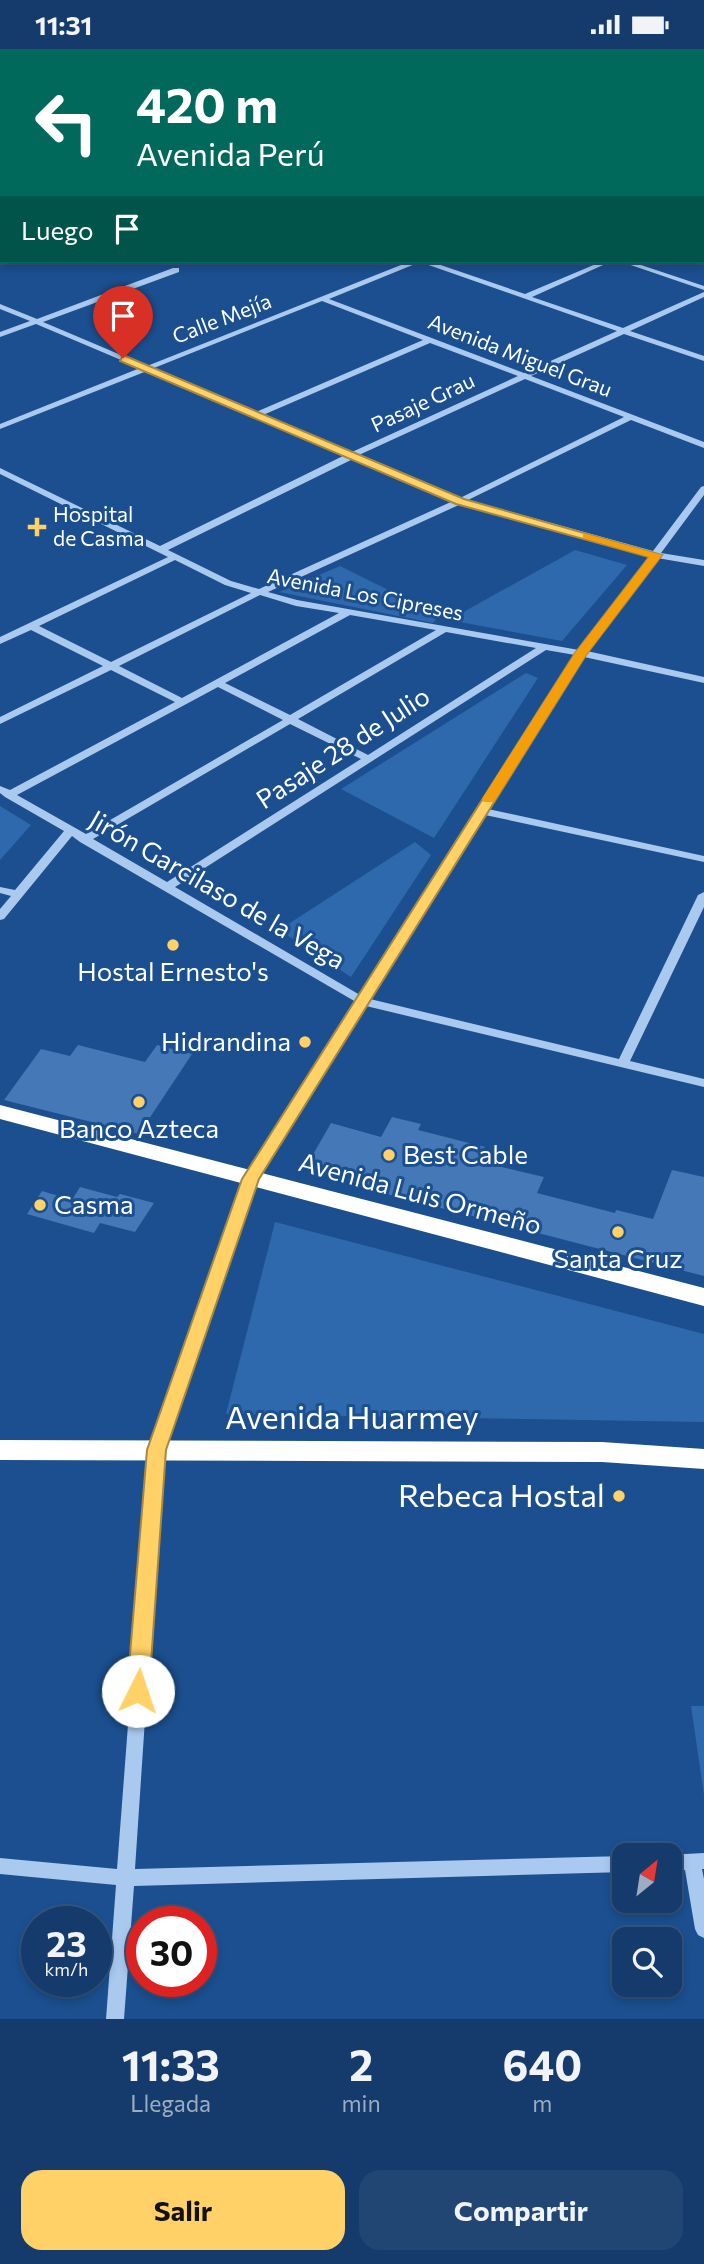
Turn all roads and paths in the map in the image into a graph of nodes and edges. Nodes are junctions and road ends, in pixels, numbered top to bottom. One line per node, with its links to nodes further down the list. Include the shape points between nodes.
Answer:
1 (412, 263): 11 (street, Calle Mejía)
2 (429, 263): 10 (street)
3 (603, 263): 10 (street)
4 (630, 263): 6 (street)
5 (657, 263): 6 (street)
6 (646, 268): 8 (street)
7 (176, 269): 13 (street)
8 (704, 288)
9 (704, 295): 14 (street, Pasaje Grau)
10 (525, 297): 14 (street)
11 (323, 299): 16 (street, Avenida Miguel Grau); 18 (street, Calle Mejía)
12 (0, 306): 13 (street)
13 (37, 321): 15 (street); 18 (street)
14 (625, 332): 17 (street); 19 (street, Pasaje Grau)
15 (0, 335)
16 (429, 340): 19 (street, Avenida Miguel Grau); 20 (street)
17 (704, 359)
18 (145, 368): 20 (street); 22 (street, Calle Mejía)
19 (523, 376): 21 (street, Avenida Miguel Grau); 24 (street, Pasaje Grau)
20 (255, 415): 24 (street)
21 (631, 417): 23 (street, Avenida Miguel Grau); 27 (street)
22 (0, 427)
23 (704, 445)
24 (351, 456): 27 (street); 28 (street, Pasaje Grau)
25 (0, 471): 28 (street, Avenida Los Cipreses)
26 (704, 489): 29 (street)
27 (460, 501): 29 (street); 32 (street)
28 (160, 550): 30 (street, Avenida Los Cipreses)
29 (656, 555): 31 (street); 38 (street)
30 (175, 557): 32 (street, Avenida Los Cipreses, via 228,583); 34 (street)
31 (704, 563)
32 (260, 592): 33 (street, Avenida Los Cipreses); 39 (street)
33 (349, 612): 35 (street, Avenida Los Cipreses); 41 (street)
34 (31, 626): 36 (street); 39 (street)
35 (445, 629): 37 (street, Avenida Los Cipreses); 43 (street)
36 (0, 641)
37 (544, 647): 38 (street, Avenida Los Cipreses); 45 (street, Pasaje 28 de Julio)
38 (581, 653): 40 (street, Avenida Los Cipreses); 47 (street)
39 (111, 666): 42 (street); 44 (street)
40 (704, 680)
41 (218, 683): 42 (street); 43 (street)
42 (183, 702): 46 (street)
43 (291, 719): 45 (street); 49 (street)
44 (0, 721)
45 (368, 759): 51 (street, Pasaje 28 de Julio)
46 (4, 792): 48 (street, Jirón Garcilaso de la Vega)
47 (482, 811): 50 (street); 56 (street)
48 (70, 831): 49 (street, Jirón Garcilaso de la Vega); 53 (street)
49 (84, 840): 51 (street, Jirón Garcilaso de la Vega)
50 (704, 859)
51 (166, 888): 56 (street, Jirón Garcilaso de la Vega)
52 (0, 890): 53 (street)
53 (18, 894): 55 (street)
54 (704, 895): 57 (street)
55 (0, 917)
56 (362, 1001): 57 (street, Jirón Garcilaso de la Vega); 60 (street)
57 (623, 1063): 58 (street, Jirón Garcilaso de la Vega)
58 (704, 1083)
59 (0, 1112): 60 (highway, Avenida Luis Ormeño)
60 (251, 1179): 61 (highway, Avenida Luis Ormeño); 63 (street)
61 (704, 1297)
62 (0, 1450): 63 (highway, Avenida Huarmey)
63 (156, 1450): 64 (highway, Avenida Huarmey, via 602,1452); 68 (street)
64 (704, 1459)
65 (698, 1862): 69 (street)
66 (612, 1864): 68 (street)
67 (0, 1867): 68 (street)
68 (124, 1878): 70 (street)
69 (704, 1929)
70 (115, 2019)

